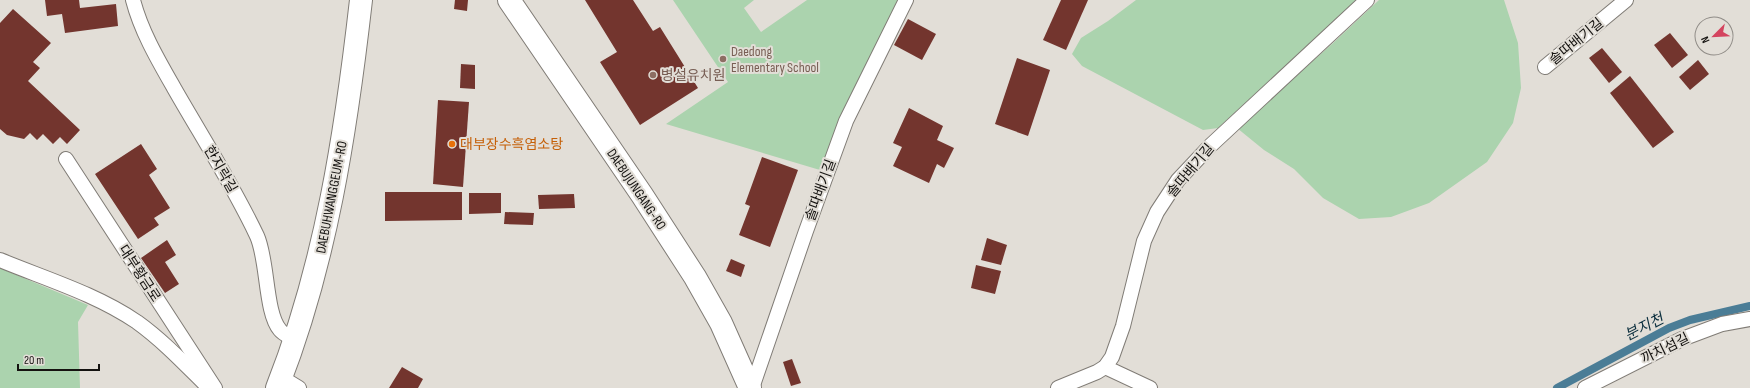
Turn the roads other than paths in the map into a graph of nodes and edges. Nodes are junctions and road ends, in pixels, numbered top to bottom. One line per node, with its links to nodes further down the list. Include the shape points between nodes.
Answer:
1 (132, 0): 11 (lane, 한지락길, via 163,69 224,172 258,238 274,320 280,330)
2 (361, 0): 11 (street, DAEBUHWANGGEUM-RO, via 349,102 332,198)
3 (509, 0): 16 (street, DAEBUJUNGANG-RO, via 695,277 721,323)
4 (906, 0): 16 (lane, 솔따배기길, via 846,121)
5 (1367, 0): 12 (lane, 솔따배기길, via 1210,146 1178,180 1157,212 1144,241 1117,347)
6 (1626, 0): 7 (lane, 솔따배기길)
7 (1545, 67)
8 (66, 159): 15 (lane, 대부황금로)
9 (0, 260): 14 (lane, via 104,303 130,318 166,346)
10 (1750, 319): 19 (lane, 까치섬길, via 1722,324 1682,339)
11 (295, 340): 13 (street, DAEBUHWANGGEUM-RO)
12 (1105, 367): 17 (lane); 18 (lane)
13 (286, 384)
14 (210, 388)
15 (215, 388)
16 (751, 388)
17 (1058, 388)
18 (1150, 388)
19 (1585, 388)

